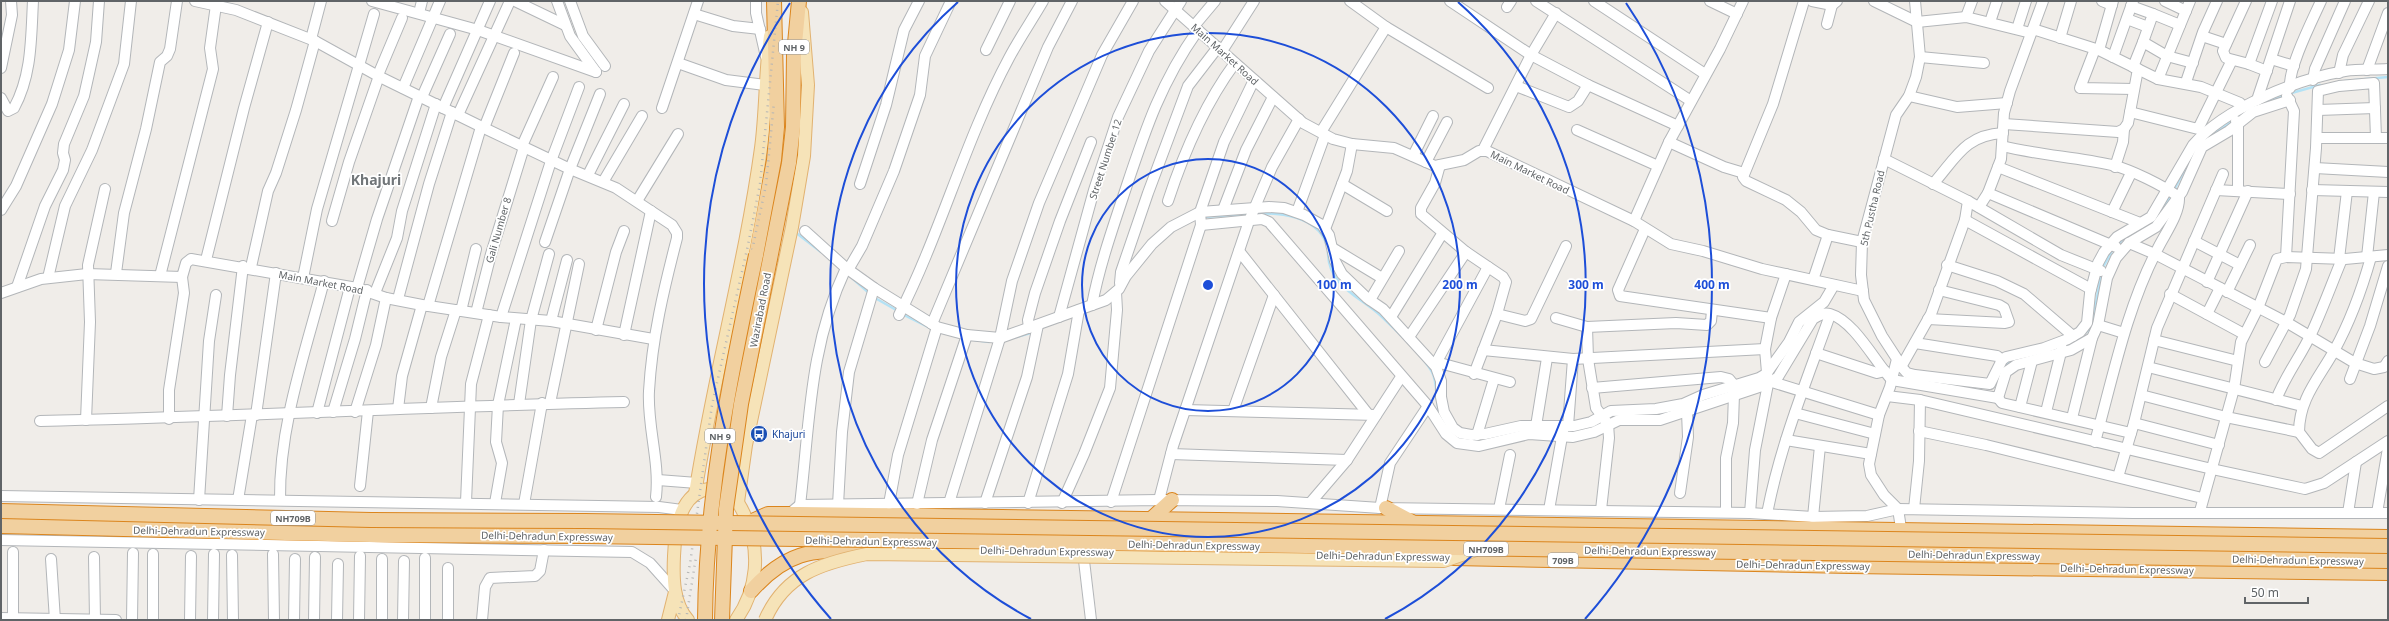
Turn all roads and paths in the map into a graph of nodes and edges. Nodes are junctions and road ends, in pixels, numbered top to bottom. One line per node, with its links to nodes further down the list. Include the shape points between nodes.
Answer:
1 (11, 1): 109 (street, via 12,15)
2 (32, 1): 135 (street, via 28,70 20,97 14,108 8,111)
3 (74, 1): 201 (street, via 68,56 52,104 16,186)
4 (99, 1): 262 (street, via 96,42 84,96 64,144 63,170 45,206)
5 (131, 1): 254 (street, via 124,64 92,150 65,206)
6 (177, 1): 249 (street, via 170,49 160,62 124,213)
7 (195, 1): 57 (street)
8 (321, 1): 87 (street)
9 (372, 1): 66 (street)
10 (440, 1): 66 (street)
11 (490, 1): 81 (street)
12 (510, 1): 84 (street)
13 (515, 1): 74 (street)
14 (557, 1): 74 (street)
15 (570, 1): 107 (street, via 583,36)
16 (698, 1): 63 (street)
17 (756, 1): 79 (street)
18 (800, 1): 387 (main road, Wazirabad Road, via 808,85 804,156 792,227); 507 (highway, Wazirabad Road / NH 9, bridge, via 794,54 789,163 741,404 727,502)
19 (920, 1): 184 (street, via 904,30 886,105)
20 (951, 1): 247 (street, via 925,56 920,95 894,171 862,246)
21 (1010, 1): 92 (street)
22 (1043, 1): 280 (street, via 1009,57)
23 (1072, 1): 301 (street, via 1048,47)
24 (1133, 1): 314 (street, via 1102,55 1039,203 1012,282)
25 (1165, 1): 59 (street, Main Market Road)
26 (1181, 1): 59 (street, Street Number 12)
27 (1215, 1): 78 (street)
28 (1254, 1): 90 (street)
29 (1350, 1): 76 (street)
30 (1450, 1): 94 (street)
31 (1536, 1): 60 (street)
32 (1594, 1): 115 (street)
33 (1710, 1): 64 (street)
34 (1743, 1): 64 (street)
35 (1804, 1): 179 (street, via 1773,104)
36 (1812, 1): 54 (street)
37 (1874, 1): 71 (street)
38 (1915, 1): 71 (street, 5th Pustha Road)
39 (1972, 1): 67 (street)
40 (1997, 1): 72 (street)
41 (2026, 1): 80 (street)
42 (2043, 1): 82 (street)
43 (2071, 1): 86 (street)
44 (2102, 1): 55 (street)
45 (2165, 1): 58 (street)
46 (2218, 1): 85 (street)
47 (2246, 1): 89 (street)
48 (2272, 1): 105 (street)
49 (2290, 1): 98 (street)
50 (2321, 1): 108 (street)
51 (2345, 1): 120 (street, via 2315,69)
52 (2368, 1): 114 (street, via 2343,55)
53 (774, 2): 100 (main road, Wazirabad Road); 506 (highway, Wazirabad Road / NH 9, bridge, via 778,94 774,160 725,402 710,504)
54 (1835, 3): 73 (street)
55 (2113, 3): 91 (street)
56 (2132, 3): 65 (street); 69 (street)
57 (216, 6): 70 (street, via 236,10); 253 (street, via 210,48 213,69)
58 (2188, 6): 75 (street)
59 (1176, 10): 78 (street, Main Market Road); 290 (street, Street Number 12, via 1149,51 1118,117 1094,190)
60 (1556, 13): 94 (street); 137 (street)
61 (2388, 13): 112 (street)
62 (374, 14): 106 (street)
63 (694, 14): 79 (street, via 733,26); 101 (street)
64 (1737, 14): 115 (street)
65 (2153, 14): 75 (street); 77 (street)
66 (433, 16): 81 (street); 126 (street)
67 (1966, 17): 71 (street); 72 (street)
68 (402, 18): 116 (street)
69 (2127, 19): 77 (street); 97 (street)
70 (268, 22): 87 (street); 238 (street)
71 (1917, 22): 96 (street, 5th Pustha Road)
72 (1990, 22): 80 (street)
73 (1827, 24)
74 (565, 25): 84 (street, via 596,72)
75 (2180, 25): 95 (street)
76 (1386, 27): 127 (street); 158 (street)
77 (2148, 27): 88 (street)
78 (1196, 28): 90 (street, Main Market Road); 277 (street, via 1164,85 1147,124 1098,274)
79 (760, 29): 100 (street)
80 (2017, 29): 82 (street)
81 (478, 30): 84 (street); 140 (street)
82 (2032, 31): 86 (street); 138 (street)
83 (450, 34): 133 (street)
84 (494, 35): 146 (street)
85 (2202, 36): 89 (street); 104 (street)
86 (2060, 38): 91 (street)
87 (313, 40): 106 (street); 244 (street, via 288,138 268,191)
88 (2143, 42): 95 (street); 110 (street)
89 (2226, 44): 99 (street, via 2224,55)
90 (1220, 49): 102 (street, Main Market Road); 270 (street, via 1188,86 1148,193 1121,272)
91 (2097, 49): 97 (street); 128 (street, via 2080,88)
92 (986, 50)
93 (514, 53): 153 (street)
94 (1530, 55): 122 (street); 124 (street)
95 (2167, 56): 104 (street); 118 (street)
96 (1920, 57): 103 (street); 132 (street, 5th Pustha Road)
97 (2113, 57): 110 (street)
98 (2271, 59): 108 (street); 113 (street)
99 (2232, 60): 105 (street); 129 (street)
100 (767, 61): 123 (main road, Wazirabad Road)
101 (678, 63): 123 (street, via 726,80); 142 (street)
102 (1236, 63): 119 (street, Main Market Road); 198 (street, via 1221,83 1197,125)
103 (1984, 63)
104 (2193, 63): 121 (street)
105 (2249, 64): 113 (street)
106 (359, 65): 116 (street); 256 (street, via 317,209)
107 (605, 66)
108 (2294, 66): 131 (street)
109 (1, 68)
110 (2135, 68): 118 (street); 128 (street)
111 (2388, 69): 112 (street)
112 (2367, 70): 114 (street)
113 (2267, 72): 136 (street)
114 (2339, 73): 120 (street)
115 (1706, 74): 137 (street)
116 (378, 75): 126 (street); 209 (street)
117 (553, 77): 166 (street, Gali Number 8)
118 (2158, 79): 121 (street)
119 (1254, 80): 134 (street, Main Market Road); 208 (street, via 1224,142)
120 (2313, 80): 131 (street)
121 (2186, 82): 129 (street)
122 (1588, 84): 124 (street, via 1578,102 1570,107); 152 (street)
123 (765, 85): 372 (main road, Wazirabad Road, via 759,156 726,336)
124 (1516, 86): 167 (street)
125 (579, 87): 170 (street)
126 (403, 88): 133 (street)
127 (1488, 88)
128 (2134, 89): 145 (street)
129 (2217, 92): 141 (street, via 2240,103); 145 (street, via 2198,128)
130 (600, 94): 177 (street)
131 (2287, 94): 136 (street); 150 (street); 196 (street, via 2294,111)
132 (1909, 96): 138 (street, via 1957,107); 169 (street, 5th Pustha Road, via 1896,115)
133 (421, 97): 140 (street); 263 (street, via 377,219)
134 (1273, 97): 149 (street, Main Market Road); 202 (street, via 1246,150)
135 (1, 98)
136 (2257, 100): 141 (street)
137 (1691, 101): 152 (street)
138 (2007, 103): 154 (street)
139 (624, 104): 182 (street)
140 (439, 106): 146 (street); 263 (street, via 402,211 397,238)
141 (2242, 107): 150 (street)
142 (662, 108)
143 (2375, 108): 144 (street); 144 (street, via 2374,83 2318,91); 160 (street)
144 (2318, 110): 159 (street)
145 (2130, 112): 155 (street)
146 (455, 114): 153 (street); 275 (street, via 429,184)
147 (642, 116): 183 (street)
148 (1433, 116): 168 (street)
149 (1299, 119): 158 (street, Main Market Road); 207 (street, via 1272,167)
150 (2235, 119): 190 (street); 195 (street, via 2202,147)
151 (1447, 122): 171 (street)
152 (1678, 126): 163 (street)
153 (482, 127): 166 (street); 278 (street)
154 (2003, 128): 155 (street, via 2107,132); 165 (street); 186 (street, via 1969,142)
155 (2124, 129): 174 (street, via 2123,142)
156 (1577, 130): 173 (street)
157 (678, 134): 197 (street)
158 (1323, 134): 164 (street, Main Market Road); 205 (street)
159 (2317, 138): 160 (street); 176 (street)
160 (2376, 138): 161 (street)
161 (2388, 138)
162 (1091, 142): 303 (street, via 1035,293 1028,320)
163 (1669, 142): 173 (street); 179 (street, via 1724,167)
164 (1352, 144): 168 (street, Main Market Road, via 1387,146); 185 (street)
165 (2002, 146): 174 (street); 175 (street)
166 (523, 147): 170 (street); 284 (street, Gali Number 8)
167 (1483, 150): 172 (street, Main Market Road, via 1464,160); 211 (street, Main Market Road)
168 (1413, 156): 171 (street, Main Market Road)
169 (1884, 159): 186 (street); 221 (street, 5th Pustha Road)
170 (551, 160): 177 (street); 289 (street)
171 (1426, 162): 172 (street, Main Market Road)
172 (1440, 165): 217 (street, via 1435,183 1420,211)
173 (1658, 166): 211 (street)
174 (2115, 166): 180 (street)
175 (1998, 168): 194 (street); 206 (street)
176 (2315, 168): 178 (street); 189 (street)
177 (570, 169): 182 (street); 220 (street)
178 (2388, 172)
179 (1744, 173): 218 (street, via 1742,177 1746,181 1786,200 1801,212 1816,230)
180 (2131, 173): 195 (street); 206 (street)
181 (2223, 174): 188 (street)
182 (588, 176): 183 (street)
183 (603, 182): 197 (street)
184 (860, 184)
185 (1342, 184): 203 (street); 213 (street)
186 (1933, 184): 199 (street)
187 (105, 189): 251 (street)
188 (2216, 190): 190 (street); 219 (street)
189 (2312, 190): 191 (street); 236 (street)
190 (2243, 191): 196 (street); 232 (street)
191 (2347, 191): 192 (street); 237 (street)
192 (2374, 192): 193 (street); 235 (street)
193 (2388, 192)
194 (1988, 193): 200 (street); 224 (street)
195 (2173, 193): 212 (street, via 2151,217); 224 (street, via 2156,227); 231 (street, via 2176,213)
196 (2290, 194): 234 (street)
197 (637, 201): 204 (street)
198 (1168, 201)
199 (1968, 201): 200 (street); 210 (street)
200 (1980, 207): 248 (street, via 2062,255)
201 (1, 210)
202 (1223, 210): 207 (street); 208 (street)
203 (1387, 210)
204 (651, 211): 307 (street); 313 (street, via 672,224 677,233)
205 (1297, 212): 207 (street, via 1284,208); 213 (street)
206 (2112, 212): 212 (street)
207 (1252, 214): 208 (street); 227 (street); 335 (street, via 1274,227)
208 (1201, 218): 270 (street, via 1171,227 1152,244 1126,276); 418 (street)
209 (332, 220)
210 (1965, 220): 241 (street); 264 (street)
211 (1634, 221): 214 (street, Main Market Road)
212 (2140, 223): 224 (street, via 2117,237)
213 (1325, 229): 226 (street)
214 (1645, 229): 252 (street, Main Market Road, via 1672,244 1703,251 1747,266); 282 (street, via 1618,293 1624,298)
215 (624, 231): 304 (street)
216 (805, 231): 247 (street)
217 (1442, 234): 229 (street); 291 (street)
218 (1828, 235): 221 (street); 258 (street)
219 (2194, 241): 232 (street); 246 (street)
220 (545, 242)
221 (1862, 242): 267 (street, 5th Pustha Road)
222 (2250, 245): 242 (street)
223 (1566, 246): 285 (street, via 1531,319 1525,321)
224 (2119, 246): 231 (street); 248 (street); 248 (street)
225 (476, 249): 281 (street)
226 (1334, 249): 257 (street); 276 (street, via 1335,261 1342,274)
227 (1239, 251): 273 (street); 360 (street)
228 (1399, 251): 257 (street)
229 (1466, 252): 245 (street); 310 (street)
230 (549, 254): 296 (street)
231 (2155, 254): 246 (street); 305 (street)
232 (2220, 254): 242 (street); 260 (street)
233 (2388, 255): 235 (street)
234 (2286, 257): 236 (street); 279 (street, via 2277,259 2274,263)
235 (2369, 257): 237 (street); 320 (street, via 2361,291)
236 (2307, 258): 237 (street); 298 (street, via 2302,283)
237 (2341, 259): 309 (street)
238 (206, 260): 244 (street, Main Market Road); 255 (street, Main Market Road, via 188,260)
239 (567, 260): 297 (street)
240 (579, 264): 299 (street)
241 (1947, 265): 265 (street); 308 (street, via 1996,281 2024,294)
242 (2240, 265): 266 (street)
243 (2388, 266): 330 (street, via 2370,326)
244 (246, 267): 250 (street, Main Market Road); 374 (street, via 230,375)
245 (1488, 267): 285 (street, via 1506,282); 331 (street)
246 (2181, 269): 260 (street); 271 (street)
247 (846, 270): 269 (street); 434 (street, via 819,343)
248 (2102, 271): 264 (street); 300 (street)
249 (116, 273): 251 (street); 253 (street)
250 (276, 273): 256 (street, Main Market Road); 371 (street)
251 (87, 274): 254 (street); 379 (street, via 90,322)
252 (1786, 274): 258 (street, Main Market Road); 293 (street)
253 (160, 276): 255 (street)
254 (48, 278): 262 (street)
255 (182, 278): 378 (street, via 184,293 169,390)
256 (303, 278): 259 (street, Main Market Road)
257 (1382, 278): 276 (street)
258 (1813, 280): 261 (street, Main Market Road)
259 (324, 281): 263 (street, Main Market Road); 369 (street)
260 (2207, 282): 266 (street)
261 (1834, 285): 267 (street, Main Market Road); 337 (street, via 1824,302 1799,322)
262 (17, 287): 268 (street)
263 (362, 289): 274 (street, Main Market Road); 363 (street, via 355,339); 367 (street)
264 (2091, 289): 308 (street, via 2087,323)
265 (1939, 290): 295 (street); 295 (street, via 1999,305 2004,308 2009,322)
266 (2223, 290): 279 (street); 286 (street)
267 (1863, 291): 333 (street, 5th Pustha Road, via 1870,313 1897,359)
268 (1, 293)
269 (872, 293): 280 (street); 428 (street, via 849,372 842,432)
270 (1117, 293): 277 (street); 424 (street, via 1110,388)
271 (2170, 294): 286 (street); 315 (street)
272 (216, 295): 375 (street, via 209,341)
273 (1274, 295): 362 (street); 370 (street)
274 (386, 298): 275 (street, Main Market Road); 364 (street, via 376,345)
275 (398, 299): 278 (street, Main Market Road)
276 (1370, 300): 291 (street)
277 (1092, 305): 283 (street)
278 (425, 306): 281 (street, Main Market Road); 359 (street, via 402,376)
279 (2258, 308): 298 (street); 306 (street)
280 (901, 310): 301 (street)
281 (459, 311): 284 (street, Main Market Road); 358 (street, via 441,357)
282 (1712, 311): 293 (street); 302 (street, via 1712,321 1707,325 1676,323)
283 (1079, 312): 290 (street); 423 (street, via 1068,374)
284 (476, 313): 287 (street, Main Market Road)
285 (1497, 314): 319 (street)
286 (2207, 314): 306 (street)
287 (489, 315): 289 (street, Main Market Road); 353 (street, via 472,378)
288 (1830, 315): 321 (street); 333 (street, via 1849,326); 337 (street, via 1822,314 1813,319 1778,377)
289 (501, 317): 294 (street, Main Market Road)
290 (1059, 317): 303 (street)
291 (1391, 317): 310 (street)
292 (1556, 318): 302 (street)
293 (1771, 318): 318 (street)
294 (516, 319): 296 (street, Main Market Road); 352 (street)
295 (1928, 319): 316 (street)
296 (531, 320): 297 (street, Main Market Road); 351 (street)
297 (551, 321): 299 (street, Main Market Road)
298 (2286, 322): 309 (street); 329 (street)
299 (566, 324): 304 (street, Main Market Road); 350 (street)
300 (2098, 325): 305 (street); 312 (street)
301 (935, 328): 311 (street); 426 (street, via 898,455)
302 (1587, 328): 323 (street)
303 (1036, 329): 314 (street); 422 (street, via 1022,392)
304 (596, 330): 307 (street, Main Market Road)
305 (2124, 333): 382 (street)
306 (2244, 334): 327 (street)
307 (624, 335): 313 (street, Main Market Road)
308 (2073, 336): 317 (street)
309 (2310, 336): 320 (street); 348 (street, via 2292,370 2284,379)
310 (1409, 337): 331 (street)
311 (966, 338): 314 (street); 427 (street, via 932,440)
312 (2092, 338): 317 (street); 377 (street)
313 (654, 339): 405 (street, via 649,392)
314 (999, 340): 421 (street)
315 (2154, 340): 327 (street); 332 (street)
316 (1915, 343): 325 (street, via 1997,356); 333 (street)
317 (2062, 347): 325 (street); 326 (street); 366 (street)
318 (1764, 349): 323 (street); 337 (street)
319 (1483, 350): 322 (street); 334 (street)
320 (2334, 350): 330 (street); 355 (street)
321 (1816, 353): 333 (street, via 1877,373); 343 (street)
322 (1547, 358): 324 (street); 383 (street)
323 (1588, 358): 324 (street); 340 (street)
324 (1573, 359): 385 (street)
325 (2002, 360): 333 (street, via 1990,384)
326 (2032, 361): 346 (street, via 2016,364 2006,372); 357 (street)
327 (2238, 361): 341 (street)
328 (2388, 361): 330 (street, via 2384,367 2374,369)
329 (2265, 362)
330 (2355, 363): 338 (street)
331 (1435, 364): 334 (street); 390 (street, via 1441,381 1441,397 1448,421 1460,433)
332 (2148, 367): 341 (street); 344 (street)
333 (1894, 371): 345 (street); 346 (street)
334 (1474, 374): 336 (street)
335 (1401, 377): 354 (street); 370 (street)
336 (1494, 379): 339 (street); 390 (street)
337 (1768, 379): 342 (street); 343 (street); 441 (street, via 1756,450)
338 (2350, 379)
339 (1510, 382)
340 (1592, 388): 342 (street, via 1721,378 1729,379); 381 (street, via 1596,408)
341 (2234, 389): 348 (street); 376 (street)
342 (1734, 390): 365 (street); 381 (street, via 1656,410 1614,411); 438 (street, via 1733,423 1726,458)
343 (1803, 392): 368 (street); 373 (street)
344 (2141, 395): 376 (street); 384 (street)
345 (1887, 396): 347 (street); 373 (street)
346 (1998, 398): 357 (street, via 2002,403)
347 (1920, 400): 386 (street); 393 (street)
348 (2276, 400): 355 (street)
349 (624, 402): 350 (street)
350 (546, 403): 351 (street); 425 (street)
351 (519, 404): 352 (street)
352 (498, 405): 353 (street); 420 (street, via 496,442 502,463)
353 (470, 406): 358 (street); 416 (street)
354 (1428, 406): 385 (street, via 1446,434 1457,443 1472,446 1529,434); 429 (street, via 1390,463)
355 (2302, 406): 388 (street)
356 (2388, 406): 388 (street, via 2319,453 2312,449)
357 (2020, 407): 366 (street)
358 (431, 408): 359 (street)
359 (398, 409): 361 (street)
360 (1185, 410): 362 (street); 398 (street)
361 (368, 411): 364 (street); 406 (street)
362 (1233, 411): 370 (street)
363 (333, 412): 364 (street); 367 (street)
364 (355, 412)
365 (1688, 412): 381 (street, via 1660,420); 408 (street, via 1688,437)
366 (2046, 412): 377 (street)
367 (317, 413): 369 (street)
368 (1795, 413): 389 (street); 391 (street)
369 (289, 414): 371 (street); 414 (street)
370 (1372, 414): 401 (street)
371 (254, 415): 374 (street); 413 (street)
372 (708, 415): 387 (main road, via 716,406 731,405 747,418); 407 (main road, Wazirabad Road)
373 (1879, 415): 389 (street)
374 (227, 416): 375 (street)
375 (205, 417): 378 (street); 412 (street)
376 (2226, 417): 388 (street); 394 (street)
377 (2072, 418): 382 (street)
378 (169, 419): 379 (street)
379 (86, 420): 380 (street)
380 (40, 421)
381 (1605, 421): 385 (street, via 1594,432 1573,437); 436 (street, via 1609,438)
382 (2100, 425): 384 (street); 393 (street)
383 (1536, 426): 385 (street); 390 (street, via 1521,426)
384 (2133, 428): 394 (street); 397 (street)
385 (1564, 430): 435 (street)
386 (1919, 431): 404 (street); 432 (street)
387 (749, 432): 417 (main road, Wazirabad Road)
388 (2299, 432)
389 (1875, 434): 399 (street)
390 (1477, 435)
391 (1786, 440): 395 (street); 444 (street)
392 (2388, 441): 402 (street)
393 (2095, 442): 397 (street)
394 (2219, 445): 403 (street)
395 (1820, 446): 399 (street); 445 (street)
396 (2388, 448): 442 (street)
397 (2127, 450): 403 (street); 404 (street)
398 (1171, 454): 401 (street); 415 (street)
399 (1871, 454): 431 (street, via 1871,475)
400 (1510, 455): 430 (street)
401 (1347, 460): 419 (street)
402 (2356, 462): 403 (street, via 2324,483 2305,489); 440 (street)
403 (2212, 469): 411 (street)
404 (2118, 477): 411 (street)
405 (658, 480): 407 (street); 410 (street)
406 (360, 486)
407 (696, 488): 417 (main road, via 718,490 733,496); 433 (main road)
408 (1680, 493)
409 (1, 496): 412 (street)
410 (656, 497)
411 (2202, 498): 439 (street)
412 (199, 500): 413 (street)
413 (238, 500): 414 (street)
414 (280, 500): 416 (street)
415 (1166, 500): 418 (street); 419 (street); 446 (highway)
416 (466, 502): 420 (street)
417 (738, 502): 447 (main road)
418 (1111, 502): 424 (street)
419 (1311, 502): 429 (street)
420 (495, 503): 425 (street)
421 (949, 503): 422 (street); 427 (street)
422 (985, 503): 423 (street)
423 (1028, 503): 424 (street)
424 (1062, 503)
425 (524, 504): 433 (street, via 659,507)
426 (889, 504): 427 (street); 428 (street)
427 (917, 504)
428 (838, 505): 434 (street)
429 (1383, 508): 430 (street); 448 (highway)
430 (1499, 509): 435 (street)
431 (1898, 509): 432 (street); 445 (street, via 1867,516); 451 (street)
432 (1914, 509): 439 (street)
433 (682, 510): 480 (main road, via 674,550)
434 (794, 510): 446 (highway); 447 (highway, via 768,514)
435 (1549, 510): 436 (street)
436 (1601, 510): 438 (street)
437 (1, 511): 455 (highway, Delhi-Dehradun Expressway / NH709B, bridge, via 371,520)
438 (1726, 512): 441 (street)
439 (2200, 512): 440 (street)
440 (2348, 512): 442 (street)
441 (1750, 513): 444 (street)
442 (2377, 513): 443 (street)
443 (2388, 513)
444 (1767, 514): 445 (street)
445 (1812, 516)
446 (1150, 520): 448 (highway)
447 (748, 523): 481 (main road, via 755,550)
448 (1414, 523): 449 (highway)
449 (1443, 524): 451 (highway); 472 (highway)
450 (1, 526): 456 (highway, Delhi-Dehradun Expressway / NH709B, bridge, via 363,535)
451 (1901, 528): 452 (main road, via 1998,525); 453 (highway); 477 (street)
452 (2388, 531)
453 (2388, 537)
454 (1, 540): 463 (street)
455 (2388, 546)
456 (1479, 549): 475 (highway, Delhi-Dehradun Expressway / NH709B, bridge); 508 (main road, bridge, via 1444,561 867,554 829,562 809,570 789,586)
457 (13, 552): 484 (street)
458 (1083, 552): 472 (highway, Delhi–Dehradun Expressway / 709B); 481 (highway, Delhi–Dehradun Expressway / 709B, via 806,552 774,569); 509 (street)
459 (133, 553): 489 (street)
460 (153, 554): 490 (street)
461 (214, 554): 492 (street)
462 (273, 554): 494 (street)
463 (543, 554): 480 (street, via 632,552 650,563); 503 (street, via 540,571 531,578 490,578 485,587)
464 (191, 556): 491 (street)
465 (232, 556): 493 (street)
466 (360, 556): 498 (street)
467 (94, 557): 487 (street)
468 (315, 557): 496 (street)
469 (295, 558): 495 (street)
470 (382, 558): 499 (street)
471 (425, 558): 501 (street)
472 (1443, 558): 477 (highway, Delhi–Dehradun Expressway / 709B)
473 (51, 559): 486 (street)
474 (404, 561): 500 (street)
475 (2388, 561)
476 (338, 564): 497 (street)
477 (1907, 566): 479 (highway, Delhi–Dehradun Expressway / 709B)
478 (448, 568): 502 (street)
479 (2388, 573)
480 (675, 591): 504 (main road); 505 (main road, via 681,612)
481 (751, 591): 483 (main road)
482 (1, 618): 484 (street)
483 (740, 618)
484 (13, 619): 485 (street)
485 (35, 619): 486 (street)
486 (55, 619): 487 (street)
487 (95, 619): 488 (street)
488 (116, 620)
489 (132, 620)
490 (153, 620)
491 (190, 620)
492 (213, 620)
493 (233, 620)
494 (274, 620)
495 (294, 620)
496 (314, 620)
497 (337, 620)
498 (359, 620)
499 (382, 620)
500 (402, 620)
501 (425, 620)
502 (448, 620)
503 (482, 620)
504 (668, 620)
505 (688, 620)
506 (705, 620)
507 (722, 620)
508 (765, 620)
509 (1091, 620)

